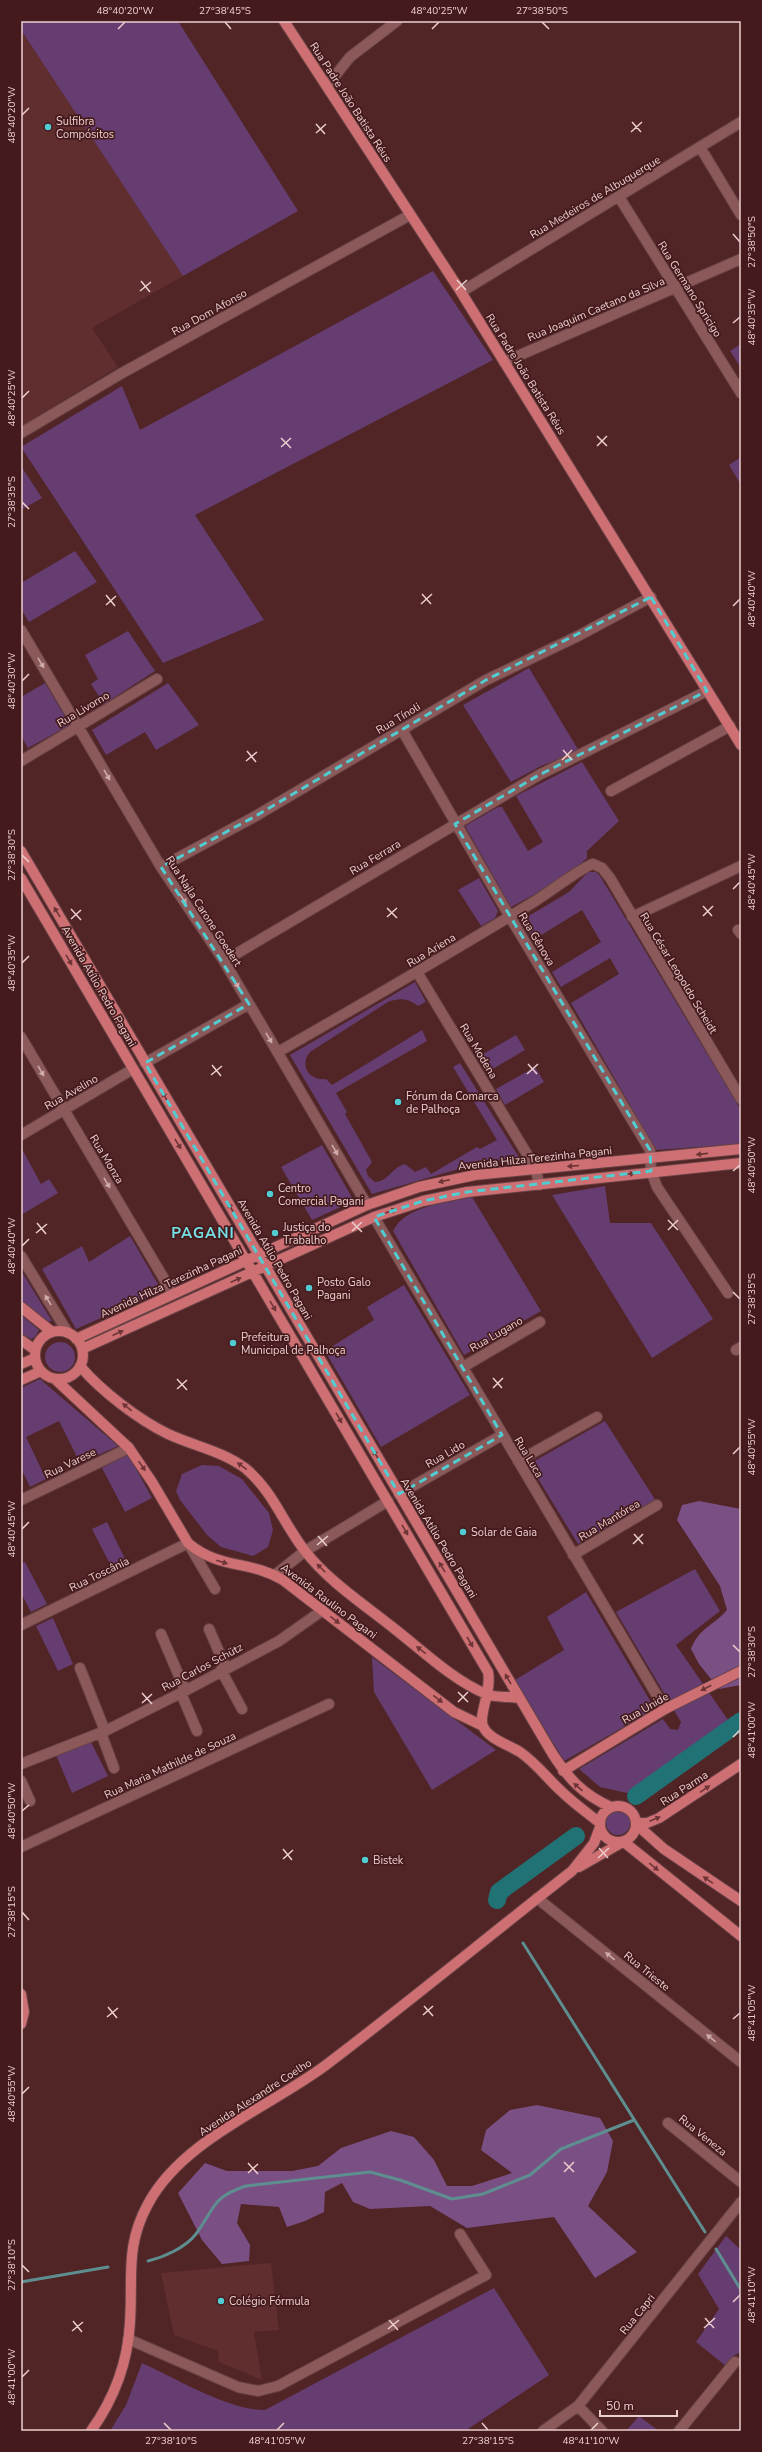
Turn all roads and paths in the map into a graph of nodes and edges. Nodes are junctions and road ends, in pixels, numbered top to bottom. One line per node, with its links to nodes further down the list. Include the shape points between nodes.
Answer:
1 (284, 21): 3 (main road, Rua Padre João Batista Réus)
2 (397, 21): 3 (street, via 350,57)
3 (326, 86): 8 (main road, Rua Padre João Batista Réus)
4 (741, 122): 5 (street, Rua Medeiros de Albuquerque)
5 (700, 147): 6 (street, Rua Medeiros de Albuquerque); 7 (street)
6 (618, 196): 10 (street, Rua Germano Spricigo); 11 (street, Rua Medeiros de Albuquerque)
7 (740, 212)
8 (410, 214): 11 (main road, Rua Padre João Batista Réus); 14 (street, Rua Dom Afonso, via 122,373)
9 (741, 259): 10 (street, Rua Joaquim Caetano da Silva)
10 (675, 288): 12 (street, Rua Joaquim Caetano da Silva); 13 (street, Rua Germano Spricigo)
11 (461, 292): 12 (main road, Rua Padre João Batista Réus)
12 (504, 362): 15 (main road, Rua Padre João Batista Réus)
13 (741, 393)
14 (21, 433)
15 (651, 597): 18 (main road, Rua Padre João Batista Réus); 21 (street, Rua Tínoli, via 576,637 486,680)
16 (21, 630): 19 (street, Rua Najla Carone Goedert, one-way to 19)
17 (157, 679): 19 (street, Rua Livorno)
18 (708, 691): 20 (main road, Rua Padre João Batista Réus); 25 (street, Rua Ferrara, via 539,774)
19 (78, 726): 23 (street, Rua Livorno); 29 (street, Rua Najla Carone Goedert, one-way to 29)
20 (730, 726): 22 (main road, Rua Padre João Batista Réus); 24 (street)
21 (402, 730): 25 (street, Rua Gênova); 29 (street, Rua Tínoli)
22 (741, 745)
23 (21, 761)
24 (611, 791)
25 (456, 824): 31 (street, Rua Gênova); 33 (street, Rua Ferrara)
26 (21, 851): 38 (main road, Avenida Atílio Pedro Pagani, one-way to 26)
27 (593, 864): 31 (street, Rua Ariena, via 586,866 561,885); 32 (street, Rua César Leopoldo Scheidt, via 602,868 610,878)
28 (741, 866): 32 (street)
29 (161, 867): 33 (street, Rua Najla Carone Goedert, one-way to 33)
30 (21, 878): 39 (main road, Avenida Atílio Pedro Pagani, one-way to 39)
31 (510, 916): 34 (street, Rua Ariena); 44 (street, Rua Gênova, via 650,1150)
32 (632, 917): 40 (street, Rua César Leopoldo Scheidt)
33 (224, 961): 35 (street, Rua Najla Carone Goedert, one-way to 35)
34 (417, 972): 37 (street, Rua Ariena); 46 (street, Rua Modena)
35 (249, 1004): 37 (street, Rua Najla Carone Goedert, one-way to 37); 38 (street)
36 (21, 1037): 41 (street, Rua Monza, one-way to 41)
37 (278, 1052): 51 (street, Rua Najla Carone Goedert, one-way to 51)
38 (145, 1063): 53 (main road, Avenida Atílio Pedro Pagani, one-way to 38)
39 (133, 1069): 41 (street, Rua Avelino); 55 (main road, Avenida Atílio Pedro Pagani, one-way to 55)
40 (741, 1099)
41 (64, 1110): 42 (street, Rua Avelino); 59 (street, Rua Monza, one-way to 59)
42 (21, 1135)
43 (741, 1149): 44 (main road, Avenida Hilza Terezinha Pagani, one-way to 44)
44 (652, 1159): 46 (main road, Avenida Hilza Terezinha Pagani, one-way to 46); 47 (street)
45 (741, 1163): 47 (main road)
46 (536, 1169): 48 (main road, Avenida Hilza Terezinha Pagani); 49 (street, Rua Modena)
47 (651, 1171): 49 (main road, one-way to 47); 58 (street, via 657,1187)
48 (510, 1172): 50 (main road); 51 (main road, Avenida Hilza Terezinha Pagani, one-way to 51, via 447,1180 400,1193)
49 (539, 1185): 50 (main road)
50 (513, 1187): 52 (main road, one-way to 50, via 439,1198)
51 (367, 1206): 52 (main road); 53 (main road, Avenida Hilza Terezinha Pagani)
52 (374, 1217): 56 (main road); 69 (street, Rua Luca)
53 (258, 1254): 55 (main road, Avenida Hilza Terezinha Pagani); 56 (main road, Avenida Atílio Pedro Pagani)
54 (22, 1259): 63 (street, one-way to 54)
55 (246, 1260): 57 (main road, Avenida Atílio Pedro Pagani); 59 (main road, Avenida Hilza Terezinha Pagani)
56 (265, 1267): 57 (main road); 77 (main road, Avenida Atílio Pedro Pagani, one-way to 56)
57 (253, 1272): 65 (main road, one-way to 57); 79 (main road, Avenida Atílio Pedro Pagani, one-way to 79)
58 (728, 1293)
59 (173, 1294): 63 (main road, Avenida Hilza Terezinha Pagani)
60 (21, 1307): 62 (main road)
61 (540, 1322): 69 (street, Rua Lugano)
62 (52, 1332): 63 (main road); 66 (main road, via 42,1338)
63 (72, 1336): 65 (main road)
64 (21, 1340): 66 (main road)
65 (82, 1349): 68 (main road)
66 (35, 1354): 67 (main road); 70 (main road)
67 (21, 1364)
68 (80, 1366): 71 (main road, via 67,1378); 82 (main road, Avenida Raulino Pagani, one-way to 68, via 271,1495 244,1468 222,1454 182,1440 153,1426)
69 (463, 1367): 74 (street, Rua Luca)
70 (41, 1371): 71 (main road); 72 (main road)
71 (55, 1379): 75 (main road, Avenida Raulino Pagani)
72 (21, 1380)
73 (597, 1417): 76 (street)
74 (502, 1435): 76 (street, Rua Luca); 77 (street, Rua Lido)
75 (129, 1448): 78 (street, Rua Varese); 81 (main road, Avenida Raulino Pagani, one-way to 81)
76 (518, 1461): 83 (street, Rua Luca)
77 (399, 1494): 95 (main road, Avenida Atílio Pedro Pagani, one-way to 77)
78 (21, 1500)
79 (388, 1501): 82 (street); 94 (main road, Avenida Atílio Pedro Pagani, one-way to 94, via 488,1672)
80 (657, 1505): 83 (street, Rua Mantórea)
81 (188, 1543): 84 (main road, Avenida Raulino Pagani, one-way to 84, via 202,1554 220,1562 257,1568); 85 (street); 87 (street, Rua Toscânia)
82 (305, 1551): 84 (street); 94 (main road, Avenida Raulino Pagani, one-way to 82, via 445,1669 338,1584)
83 (574, 1555): 97 (street, Rua Luca)
84 (275, 1575): 86 (main road, Avenida Raulino Pagani)
85 (215, 1588)
86 (323, 1610): 91 (street, Rua Carlos Schütz, via 279,1641); 99 (main road, Avenida Raulino Pagani, one-way to 99, via 454,1712)
87 (21, 1625)
88 (209, 1629): 91 (street)
89 (161, 1634): 93 (street)
90 (80, 1668): 101 (street)
91 (224, 1669): 93 (street, Rua Carlos Schütz); 98 (street)
92 (741, 1671): 97 (main road, Rua Unide, one-way to 97)
93 (183, 1692): 100 (street); 101 (street, Rua Carlos Schütz)
94 (488, 1695): 95 (main road); 99 (main road, Avenida Atílio Pedro Pagani, via 482,1718)
95 (519, 1698): 105 (main road, Avenida Atílio Pedro Pagani)
96 (329, 1704): 112 (street, Rua Maria Mathilde de Souza)
97 (665, 1709): 105 (main road, Rua Unide)
98 (242, 1710)
99 (483, 1726): 110 (main road, via 494,1737 540,1768 558,1788)
100 (197, 1731)
101 (103, 1732): 102 (street, Rua Carlos Schütz); 104 (street)
102 (21, 1764)
103 (740, 1765): 109 (main road, Rua Parma, one-way to 103, via 660,1818)
104 (114, 1768)
105 (563, 1771): 108 (main road, Avenida Atílio Pedro Pagani, one-way to 105, via 581,1790)
106 (21, 1781): 107 (street)
107 (30, 1800)
108 (611, 1807): 109 (main road, via 630,1810); 110 (main road, via 604,1814)
109 (637, 1824): 111 (main road, via 633,1836); 115 (main road, one-way to 109, via 664,1849)
110 (600, 1825): 111 (main road, via 605,1837 610,1841); 113 (main road, Avenida Alexandre Coelho, via 594,1843)
111 (623, 1842): 113 (main road, Avenida Alexandre Coelho); 116 (main road, one-way to 116)
112 (21, 1847)
113 (572, 1871): 114 (main road, Avenida Alexandre Coelho)
114 (537, 1898): 119 (street, Rua Trieste, one-way to 114); 124 (main road, Avenida Alexandre Coelho, via 320,2069 194,2152 160,2185 148,2204 132,2244)
115 (741, 1901)
116 (739, 1933)
117 (21, 1994): 118 (main road, via 24,2012)
118 (21, 2024)
119 (741, 2062)
120 (668, 2123): 121 (street, Rua Veneza)
121 (741, 2182)
122 (741, 2202): 126 (street, Rua Capri)
123 (460, 2234): 124 (street, via 486,2275 278,2386 258,2391 238,2387)
124 (128, 2339): 127 (main road, Avenida Alexandre Coelho, via 118,2380 102,2416)
125 (734, 2362): 130 (street)
126 (578, 2406): 128 (street, Rua Capri); 129 (street)
127 (91, 2431)
128 (543, 2431)
129 (602, 2431)
130 (679, 2431)

